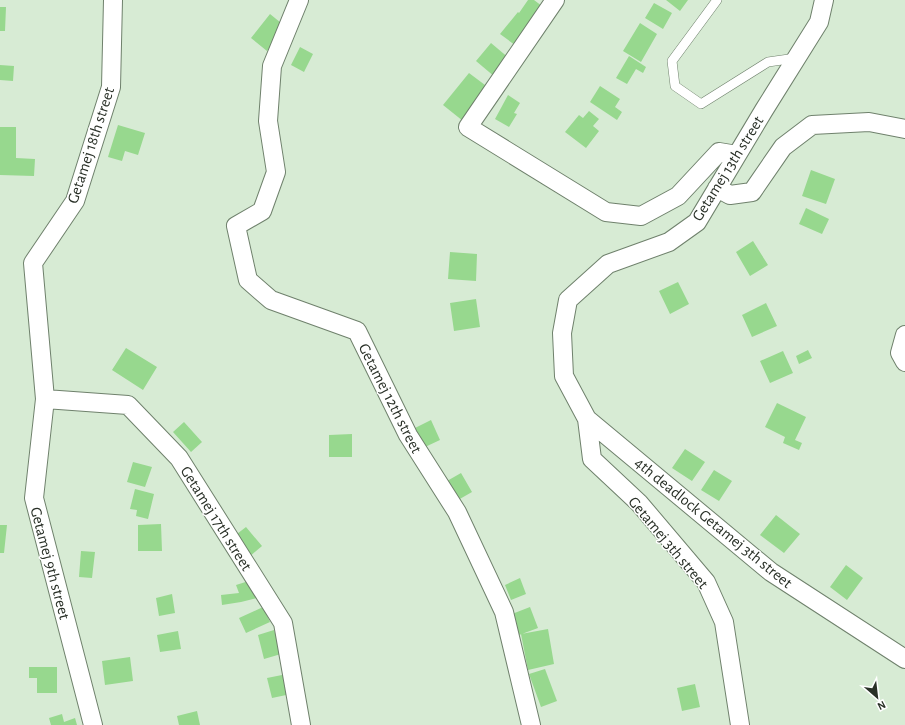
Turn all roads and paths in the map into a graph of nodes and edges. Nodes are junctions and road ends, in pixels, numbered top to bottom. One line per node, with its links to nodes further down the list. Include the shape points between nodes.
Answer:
1 (114, 0): 12 (street, Getamej 18th street, via 111,87 75,201 33,263)
2 (299, 0): 17 (street, Getamej 12th street, via 272,66 268,121 276,172 262,211 236,226 248,280 271,300 357,331 408,436 457,512 504,612)
3 (555, 0): 8 (street, via 468,127 606,212 641,216 678,196 719,152)
4 (718, 0): 6 (lane, via 672,61 675,86 701,104 768,62)
5 (824, 0): 6 (street, Getamej 13th street, via 819,22)
6 (796, 58): 8 (street, Getamej 13th street)
7 (905, 129): 9 (street, via 869,122 812,125 783,147 752,192 730,195)
8 (737, 155): 9 (street, Getamej 13th street)
9 (717, 188): 13 (street, Getamej 13th street, via 697,222 669,242 608,264 568,300 562,333 564,376)
10 (905, 335): 11 (street, via 900,353)
11 (905, 362)
12 (45, 399): 15 (street, Getamej 9th street, via 34,498); 16 (street, Getamej 17th street, via 128,405 179,458 283,623)
13 (587, 419): 14 (street, 4th deadlock Getamej 3th street, via 771,572); 18 (street, Getamej 3th street, via 592,459 639,503 706,582 724,622)
14 (905, 659)
15 (93, 725)
16 (301, 725)
17 (531, 725)
18 (740, 725)

